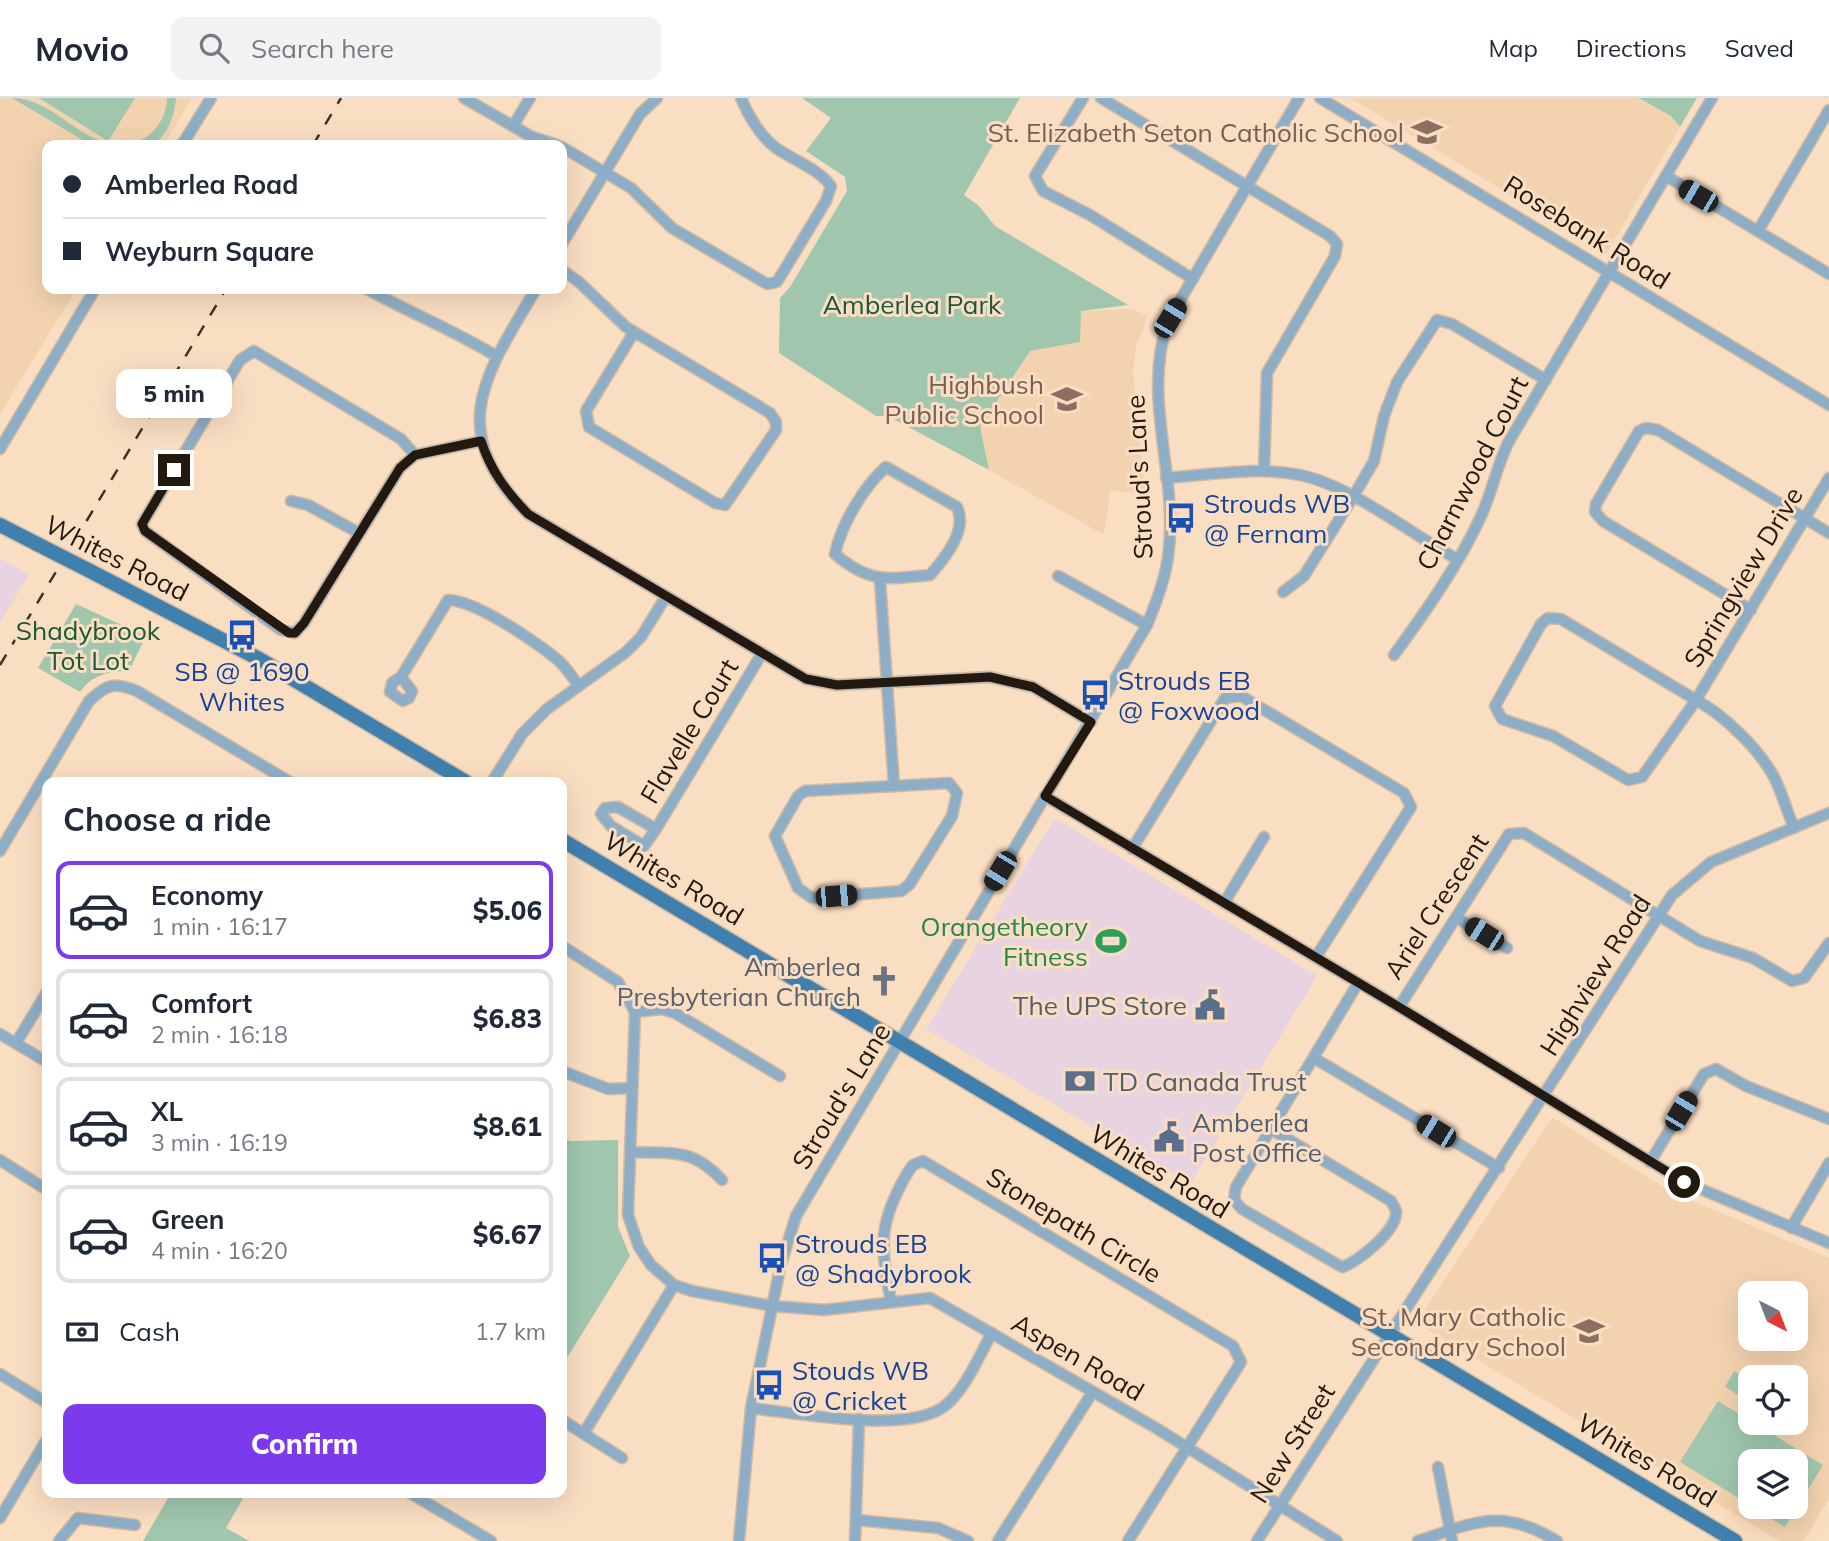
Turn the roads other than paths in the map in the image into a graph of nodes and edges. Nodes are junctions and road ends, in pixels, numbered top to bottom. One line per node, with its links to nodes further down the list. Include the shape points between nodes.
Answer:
1 (211, 98): 13 (street)
2 (464, 98): 12 (street)
3 (530, 98): 12 (street)
4 (657, 98): 16 (street, via 640,114)
5 (741, 98): 16 (street, via 775,147 823,176 831,186 777,282 767,284 671,228 631,188)
6 (1083, 98): 24 (street, via 1035,176 1043,191)
7 (1101, 98): 18 (street)
8 (1299, 98): 18 (street, Stroud's Lane)
9 (1321, 98): 21 (street, Rosebank Road)
10 (1712, 98): 17 (street, Charnwood Court)
11 (1829, 110): 19 (street)
12 (513, 127): 14 (street)
13 (185, 140)
14 (541, 140)
15 (567, 150): 16 (street)
16 (605, 173): 20 (street)
17 (1666, 176): 19 (street); 21 (street, Charnwood Court)
18 (1247, 184): 24 (street, Stroud's Lane); 35 (street, via 1337,244 1335,256 1268,373)
19 (1758, 231): 23 (street)
20 (567, 236)
21 (1609, 273): 30 (street, Charnwood Court); 31 (street, Rosebank Road)
22 (567, 274): 28 (street)
23 (1829, 274)
24 (1193, 279): 36 (street, Stroud's Lane, via 1159,345 1157,379)
25 (92, 294): 33 (street)
26 (376, 294): 29 (street)
27 (533, 294): 29 (street)
28 (634, 332): 28 (street, via 586,411 589,427 725,505 776,430 776,422 770,412)
29 (496, 356): 32 (street, via 482,389)
30 (1546, 380): 38 (street, via 1452,324 1437,320 1397,382 1374,461); 44 (street, Charnwood Court, via 1508,443 1482,513)
31 (1829, 405)
32 (481, 441): 34 (street); 48 (street, via 490,467 528,514)
33 (0, 449)
34 (415, 455): 42 (street, via 400,468); 42 (street, via 401,439 254,351 240,360 142,524 145,531 289,633 304,623)
35 (1264, 471): 36 (street); 38 (street, via 1302,475)
36 (1166, 478): 50 (street, Stroud's Lane, via 1170,545 1161,591)
37 (1829, 478): 40 (street, Springview Drive)
38 (1353, 498): 44 (street); 47 (street, via 1304,576)
39 (292, 501): 42 (street)
40 (1805, 518): 43 (street); 49 (street, Springview Drive); 49 (street, via 1658,430 1646,428 1633,441 1596,504 1595,512 1603,521)
41 (0, 525): 60 (main road, Whites Road, bridge, via 261,660)
42 (359, 533)
43 (1829, 533)
44 (1457, 559): 52 (street, Charnwood Court)
45 (1058, 576): 50 (street)
46 (880, 580): 46 (street, via 930,575 962,524 957,508 886,467 838,538 835,554); 54 (street)
47 (1283, 592)
48 (665, 598): 51 (street); 55 (street, via 641,637)
49 (1751, 610): 56 (street, Springview Drive)
50 (1147, 625): 57 (street, Stroud's Lane)
51 (761, 655): 54 (street, via 821,684); 67 (street, Flavelle Court)
52 (1394, 655)
53 (401, 677): 55 (street, via 448,600 457,600 479,608 559,661)
54 (888, 683): 57 (street, via 990,677 1033,687); 63 (street)
55 (579, 686): 61 (street, via 522,734)
56 (1696, 700): 56 (street, Springview Drive, via 1561,619 1548,618 1495,706 1502,719 1553,736 1628,780 1642,777); 66 (street, via 1726,719 1773,775)
57 (1091, 722): 64 (street, Stroud's Lane)
58 (44, 777): 59 (street, via 89,701 104,686 117,683)
59 (281, 777)
60 (458, 777)
61 (495, 777)
62 (42, 780): 71 (street)
63 (894, 786): 63 (street, via 805,791 798,796 775,836 798,888 812,898 901,891 909,885 952,816 957,793 950,783)
64 (1045, 796): 70 (street); 84 (street, Stroud's Lane)
65 (1829, 813): 66 (street, Highview Road)
66 (1794, 828): 73 (street, Highview Road, via 1711,862 1672,895)
67 (656, 830): 67 (street, Flavelle Court, via 618,807 605,808 601,814 611,826 645,846)
68 (1264, 837): 72 (street)
69 (567, 843): 84 (main road, Whites Road)
70 (1132, 849): 72 (street); 78 (street, via 1225,698 1241,696 1253,703 1404,793 1411,807)
71 (0, 851)
72 (1224, 904): 78 (street)
73 (1660, 915): 74 (street, Ariel Crescent, via 1524,833 1509,835); 75 (street, via 1700,940 1753,958 1793,981 1804,978); 91 (street, Highview Road)
74 (1457, 918): 76 (street); 81 (street, Ariel Crescent)
75 (1829, 943)
76 (1507, 948)
77 (567, 949): 82 (street, via 618,982)
78 (1315, 957): 79 (street)
79 (1358, 983): 81 (street); 86 (street)
80 (42, 1000): 85 (street)
81 (1399, 1007): 91 (street)
82 (635, 1012): 89 (street, via 662,1009 675,1013); 90 (street)
83 (0, 1034): 85 (street)
84 (899, 1042): 105 (street, Stroud's Lane, via 796,1216); 107 (main road, Whites Road)
85 (16, 1044): 87 (street)
86 (1314, 1058): 93 (street); 98 (street)
87 (42, 1059)
88 (567, 1073): 90 (street, via 608,1089)
89 (780, 1076)
90 (632, 1088): 94 (street)
91 (1545, 1096): 96 (street); 98 (street, Highview Road)
92 (1829, 1119): 96 (street, via 1716,1069 1704,1074)
93 (1271, 1129): 93 (street, via 1236,1186 1234,1200 1342,1267 1354,1264 1393,1223 1396,1211 1391,1201)
94 (630, 1152): 99 (street, via 694,1156); 103 (street, via 628,1215 639,1247)
95 (0, 1160): 100 (street)
96 (1650, 1162): 101 (street, via 1713,1196)
97 (1829, 1163): 101 (street)
98 (1499, 1168): 107 (street, Highview Road)
99 (722, 1180)
100 (42, 1187)
101 (1791, 1228): 102 (street)
102 (1829, 1243)
103 (674, 1285): 105 (street, Aspen Road); 114 (street)
104 (891, 1301): 105 (street, Aspen Road, via 824,1310); 106 (street, Aspen Road, via 930,1298); 116 (street, Stonepath Circle, via 884,1220 908,1172 923,1161 1233,1346 1241,1362)
105 (772, 1306): 111 (street, Stroud's Lane)
106 (992, 1333): 109 (street, Aspen Road); 112 (street, via 956,1394 933,1413 910,1421)
107 (1388, 1334): 120 (street, New Street); 136 (main road, Whites Road)
108 (0, 1374): 110 (street)
109 (1092, 1393): 116 (street, Aspen Road); 130 (street)
110 (42, 1400)
111 (751, 1408): 112 (street); 127 (street, Stroud's Lane)
112 (859, 1419): 122 (street)
113 (567, 1423): 114 (street)
114 (584, 1433): 117 (street)
115 (42, 1447): 121 (street)
116 (1186, 1447): 120 (street, Aspen Road); 131 (street)
117 (622, 1458)
118 (1438, 1467): 124 (street)
119 (418, 1498): 126 (street)
120 (1279, 1504): 132 (street, New Street); 133 (street, Aspen Road)
121 (0, 1518)
122 (856, 1520): 128 (street); 129 (street, via 938,1528)
123 (135, 1525): 125 (street, via 78,1518)
124 (1451, 1536): 134 (street); 135 (street, via 1487,1521 1510,1520)
125 (59, 1541)
126 (491, 1541)
127 (739, 1541)
128 (855, 1541)
129 (968, 1541)
130 (998, 1541)
131 (1128, 1541)
132 (1257, 1541)
133 (1338, 1541)
134 (1418, 1541)
135 (1558, 1541)
136 (1735, 1541)

